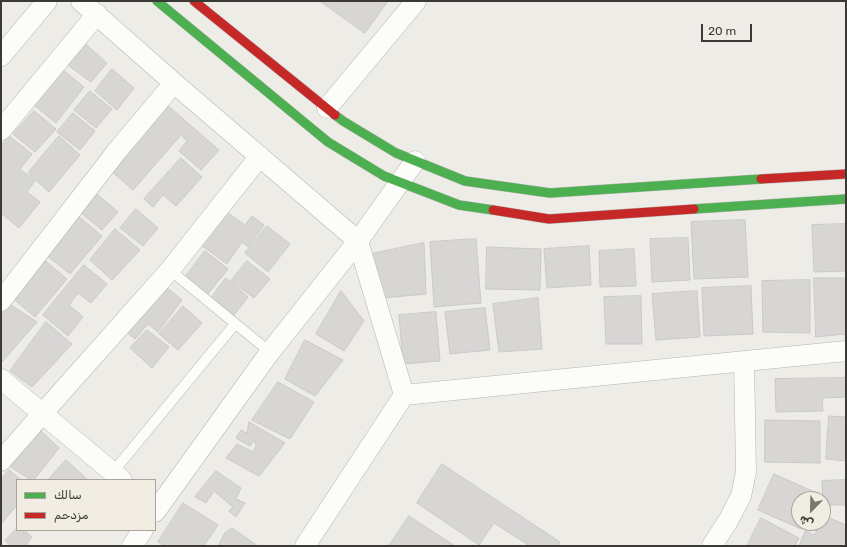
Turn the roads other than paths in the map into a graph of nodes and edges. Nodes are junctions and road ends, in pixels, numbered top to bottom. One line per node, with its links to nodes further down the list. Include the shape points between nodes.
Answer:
1 (46, 1): 7 (street)
2 (82, 1): 6 (street)
3 (158, 1): 15 (street, via 328,142 384,176)
4 (194, 1): 10 (street)
5 (416, 1): 10 (street)
6 (97, 14): 8 (street); 9 (street)
7 (1, 56)
8 (174, 83): 12 (street); 19 (street, via 117,151)
9 (8, 108): 11 (street)
10 (327, 108): 13 (street, via 343,121 396,153)
11 (1, 130)
12 (260, 156): 17 (street); 18 (street)
13 (415, 161): 14 (street, via 466,181 550,193); 15 (street)
14 (846, 174)
15 (400, 182): 16 (street, via 459,205 549,219); 17 (street)
16 (846, 199)
17 (358, 241): 22 (street); 25 (street)
18 (170, 270): 20 (lane); 26 (street)
19 (1, 301)
20 (235, 324): 22 (lane); 28 (lane)
21 (846, 351): 23 (street)
22 (270, 352): 29 (street)
23 (744, 361): 25 (street); 33 (street, via 746,472 741,496)
24 (1, 379): 26 (street)
25 (404, 395): 32 (street)
26 (42, 414): 27 (street); 28 (street)
27 (1, 461)
28 (117, 476)
29 (156, 510)
30 (142, 531): 31 (street)
31 (132, 546)
32 (305, 546)
33 (712, 546)

